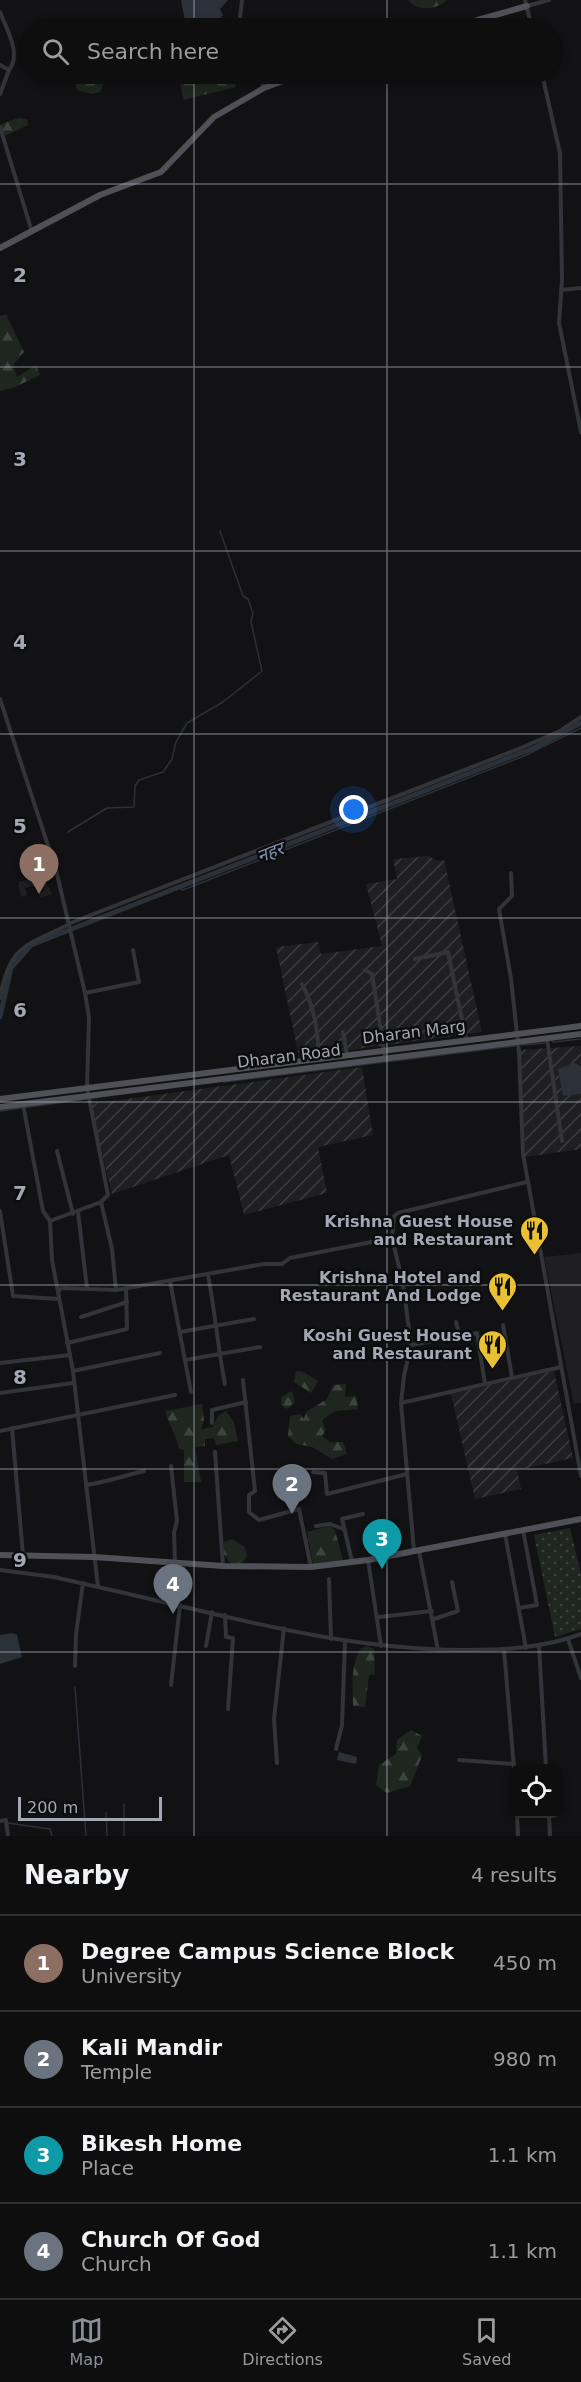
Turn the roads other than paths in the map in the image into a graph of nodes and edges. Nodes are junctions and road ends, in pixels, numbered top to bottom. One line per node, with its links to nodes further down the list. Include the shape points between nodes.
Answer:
1 (242, 0): 5 (street)
2 (549, 0): 3 (street)
3 (526, 3): 6 (main road); 7 (street)
4 (0, 12): 9 (street, via 13,47)
5 (240, 18)
6 (481, 18)
7 (530, 18)
8 (0, 65): 9 (street)
9 (9, 70): 14 (street)
10 (262, 84): 13 (street)
11 (275, 84): 13 (main road)
12 (544, 84): 19 (street, via 560,153)
13 (264, 88): 16 (main road, via 214,117 161,172 100,195)
14 (0, 94)
15 (0, 127): 16 (street)
16 (32, 233): 17 (main road)
17 (0, 248)
18 (581, 288): 19 (street)
19 (561, 290): 20 (street, via 559,323)
20 (581, 432)
21 (0, 699): 24 (street, via 56,870)
22 (581, 717): 24 (street, via 522,748)
23 (511, 873): 34 (street, via 513,896 499,909)
24 (68, 925): 29 (street, via 22,946 10,964); 30 (street)
25 (133, 950): 30 (street, via 139,982)
26 (415, 959): 37 (street, via 448,952)
27 (365, 970): 39 (street, via 372,975)
28 (302, 984): 42 (street, via 310,999 319,1037)
29 (1, 991): 31 (street)
30 (85, 993): 43 (street, via 89,1017)
31 (0, 998)
32 (581, 1026): 34 (main road, Dharan Marg)
33 (343, 1032): 40 (street)
34 (516, 1033): 37 (main road, Dharan Marg); 38 (street)
35 (581, 1034): 36 (main road, Dharan Road)
36 (547, 1038): 38 (main road, Dharan Road); 48 (street)
37 (466, 1039): 39 (main road, Dharan Marg)
38 (518, 1041): 41 (main road, Dharan Road); 50 (street, via 520,1132)
39 (384, 1049): 40 (main road, Dharan Marg); 41 (street)
40 (347, 1054): 42 (main road, Dharan Marg)
41 (386, 1057): 44 (main road, Dharan Road)
42 (318, 1058): 43 (main road, Dharan Marg)
43 (87, 1088): 44 (street); 45 (main road, Dharan Marg)
44 (89, 1096): 46 (main road, Dharan Road); 51 (street, via 108,1195)
45 (0, 1099)
46 (23, 1104): 47 (main road, Dharan Road); 55 (street, via 43,1211)
47 (0, 1107)
48 (562, 1141)
49 (57, 1151): 54 (street)
50 (527, 1182): 56 (street, via 398,1214 394,1216); 80 (street)
51 (101, 1202): 53 (street); 61 (street)
52 (0, 1211): 63 (street, via 13,1296)
53 (78, 1212): 54 (street); 59 (street)
54 (73, 1214): 55 (street)
55 (50, 1221): 62 (street)
56 (393, 1238): 57 (street, via 290,1258 282,1264); 73 (street)
57 (208, 1275): 58 (street); 69 (street)
58 (170, 1281): 60 (street); 70 (street)
59 (87, 1288): 61 (street); 62 (street, via 61,1288)
60 (126, 1289): 61 (street); 64 (street)
61 (116, 1290)
62 (58, 1293): 63 (street)
63 (59, 1299): 72 (street)
64 (127, 1302): 65 (street); 72 (street, via 127,1329)
65 (81, 1317)
66 (254, 1319): 69 (street)
67 (456, 1322): 71 (street)
68 (503, 1325): 82 (street)
69 (218, 1326): 70 (street); 76 (street)
70 (180, 1332): 78 (street)
71 (460, 1336): 73 (street); 86 (street, via 477,1334)
72 (67, 1343): 77 (street)
73 (411, 1346): 91 (street)
74 (260, 1347): 76 (street)
75 (160, 1353): 81 (street)
76 (219, 1354): 78 (street); 85 (street)
77 (70, 1355): 79 (street); 81 (street)
78 (184, 1360): 87 (street)
79 (0, 1363)
80 (561, 1367): 82 (street); 101 (street)
81 (73, 1371): 84 (street)
82 (512, 1377): 86 (street)
83 (243, 1380): 90 (street)
84 (74, 1383): 88 (street); 92 (street)
85 (225, 1384)
86 (485, 1384): 91 (street)
87 (190, 1392)
88 (0, 1393)
89 (176, 1395): 92 (street)
90 (246, 1402): 93 (street, via 212,1410); 117 (street, via 255,1491 249,1495 249,1512 259,1520 299,1509)
91 (402, 1403): 100 (street)
92 (78, 1415): 94 (street); 102 (street)
93 (212, 1423)
94 (12, 1428): 95 (street); 111 (street)
95 (0, 1431)
96 (215, 1452): 116 (street)
97 (171, 1467): 114 (street, via 177,1521)
98 (144, 1471): 102 (street)
99 (313, 1472): 100 (street, via 325,1473 327,1494)
100 (407, 1474): 109 (street)
101 (581, 1475)
102 (86, 1485): 112 (street)
103 (363, 1514): 106 (street, via 342,1519)
104 (581, 1519): 107 (main road)
105 (316, 1526): 106 (street, via 330,1524)
106 (344, 1529): 115 (street)
107 (523, 1530): 108 (main road); 124 (street, via 537,1605)
108 (505, 1533): 109 (main road); 124 (street)
109 (416, 1551): 113 (main road); 125 (street)
110 (0, 1555): 111 (main road)
111 (23, 1556): 112 (main road)
112 (94, 1557): 114 (main road); 122 (street)
113 (368, 1560): 115 (main road); 128 (street)
114 (175, 1562): 116 (main road)
115 (352, 1562): 117 (main road)
116 (223, 1566): 117 (main road)
117 (311, 1567)
118 (0, 1570): 121 (street)
119 (329, 1579): 132 (street)
120 (452, 1582): 129 (street, via 458,1611)
121 (83, 1583): 122 (street); 141 (street)
122 (98, 1587): 123 (street)
123 (180, 1605): 126 (street); 143 (street)
124 (519, 1608): 138 (street)
125 (432, 1611): 128 (street); 129 (street)
126 (212, 1612): 127 (street); 135 (street)
127 (225, 1615): 130 (street); 144 (street, via 226,1637 233,1638)
128 (378, 1617): 136 (street)
129 (434, 1619): 139 (street)
130 (284, 1628): 132 (street); 147 (street, via 274,1719)
131 (581, 1634): 133 (street)
132 (331, 1639): 134 (street)
133 (568, 1639): 137 (street); 142 (street)
134 (345, 1641): 136 (street); 145 (street, via 342,1725)
135 (206, 1646)
136 (381, 1646): 139 (street)
137 (539, 1646): 138 (street); 149 (street)
138 (526, 1648): 140 (street)
139 (438, 1650): 140 (street)
140 (504, 1650): 148 (street)
141 (75, 1666)
142 (581, 1678)
143 (171, 1685)
144 (228, 1709)
145 (336, 1749)
146 (459, 1760): 150 (street)
147 (277, 1763)
148 (514, 1764)
149 (546, 1764)
150 (509, 1765)
151 (517, 1818): 155 (street)
152 (549, 1818): 156 (street)
153 (0, 1821): 154 (street, via 6,1820)
154 (8, 1836)
155 (518, 1836)
156 (550, 1836)

